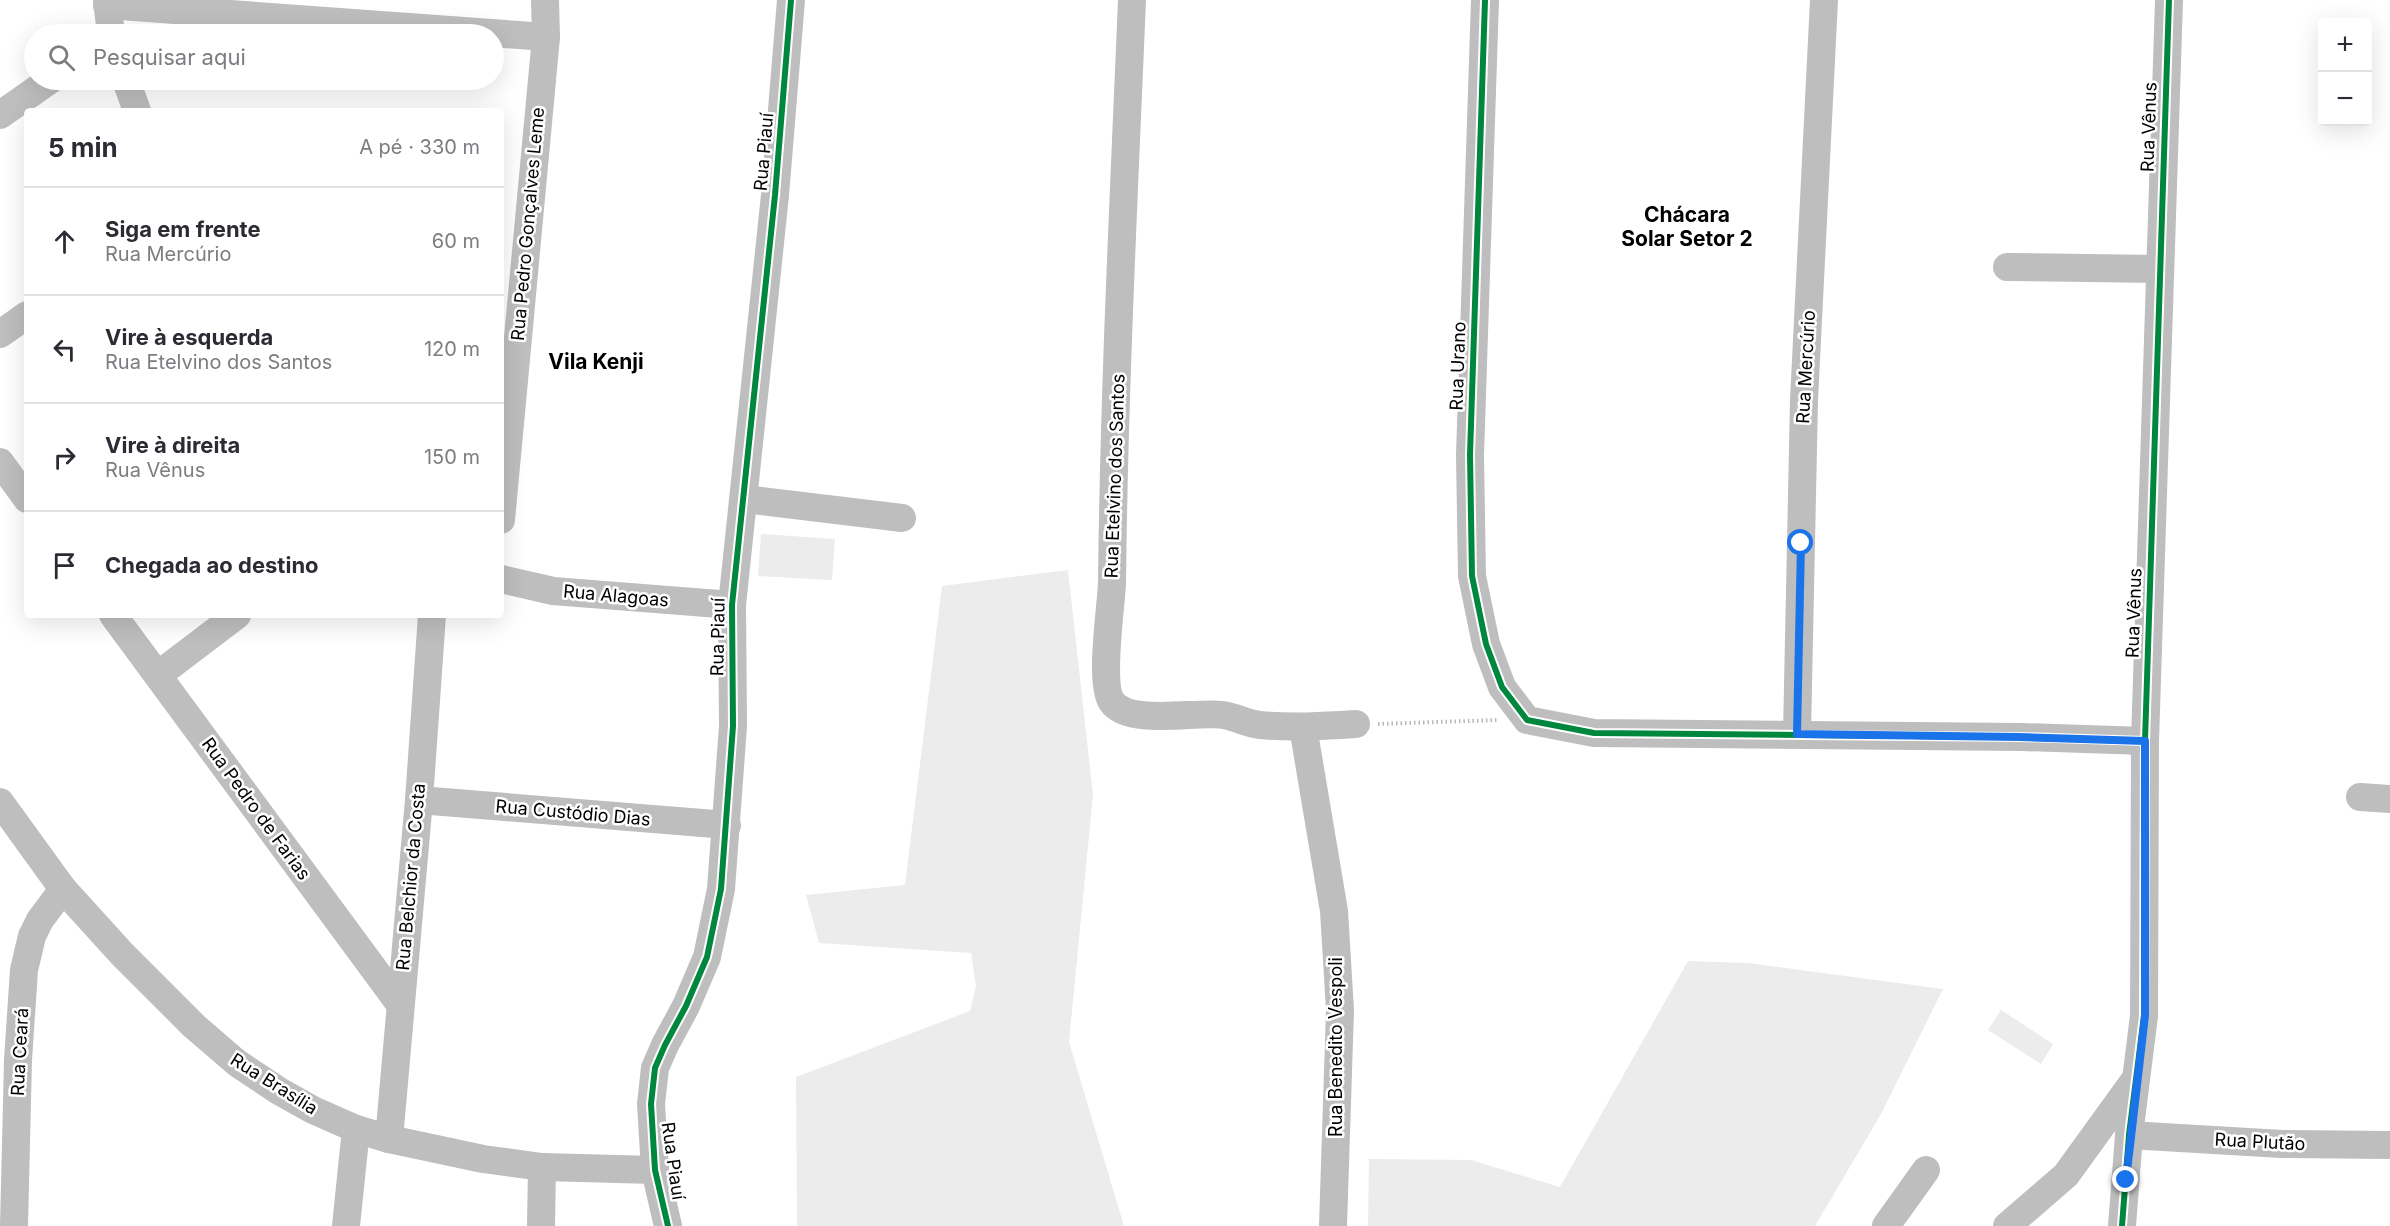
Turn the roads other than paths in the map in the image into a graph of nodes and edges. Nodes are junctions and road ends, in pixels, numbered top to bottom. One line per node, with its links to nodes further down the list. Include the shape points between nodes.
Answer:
1 (545, 0): 11 (street, Rua Pedro Gonçalves Leme)
2 (791, 0): 23 (street, Rua Piauí)
3 (1131, 0): 32 (street, Rua Etelvino dos Santos, via 1106,684 1112,702 1125,711 1143,715 1223,715 1258,725)
4 (1485, 0): 33 (street, Rua Urano, via 1470,455 1472,576 1486,644 1502,687 1527,720 1594,733)
5 (1824, 0): 33 (street, Rua Mercúrio, via 1804,400)
6 (2169, 0): 17 (street, Rua Vênus)
7 (107, 2): 8 (street); 9 (street)
8 (110, 24)
9 (383, 24)
10 (504, 34): 11 (street)
11 (546, 37): 21 (street, Rua Pedro Gonçalves Leme)
12 (36, 90): 15 (street)
13 (130, 90): 14 (street)
14 (136, 108)
15 (0, 115)
16 (2007, 267): 17 (street)
17 (2159, 269): 34 (street, Rua Vênus)
18 (24, 317): 19 (street)
19 (0, 334)
20 (0, 462): 22 (street)
21 (504, 488)
22 (24, 494)
23 (745, 499): 24 (street); 26 (street, Rua Piauí)
24 (902, 518)
25 (504, 580): 26 (street, Rua Alagoas, via 553,591)
26 (732, 605): 39 (street, Rua Piauí, via 733,726)
27 (115, 618): 30 (street, Rua Pedro de Farias)
28 (233, 618): 30 (street)
29 (432, 618): 37 (street, Rua Belchior da Costa)
30 (158, 675): 41 (street, Rua Pedro de Farias)
31 (1356, 724): 32 (street, Rua Etelvino dos Santos)
32 (1303, 727): 55 (street, Rua Benedito Vespoli, via 1334,911 1340,1010)
33 (1797, 734): 34 (street)
34 (2145, 741): 43 (street, Rua Vênus, via 2145,1016)
35 (2360, 797): 36 (street)
36 (2390, 799)
37 (419, 800): 39 (street, Rua Custódio Dias); 41 (street, Rua Belchior da Costa)
38 (0, 802): 40 (street, Rua Brasília)
39 (727, 825): 49 (street, Rua Piauí, via 721,889 707,957 655,1068 651,1104)
40 (63, 889): 42 (street, Rua Ceará, via 40,920 27,953); 44 (street, Rua Brasília, via 138,970 237,1063 313,1110)
41 (399, 1003): 46 (street, Rua Belchior da Costa)
42 (9, 1059): 51 (street, Rua Ceará)
43 (2137, 1077): 45 (street, Rua Vênus); 57 (street, via 2066,1175)
44 (356, 1129): 46 (street, Rua Brasília); 52 (street)
45 (2129, 1135): 47 (street, Rua Plutão, via 2282,1144); 58 (street, Rua Vênus)
46 (389, 1139): 48 (street, Rua Brasília, via 483,1160)
47 (2390, 1145)
48 (542, 1167): 49 (street, Rua Brasília); 53 (street)
49 (655, 1170): 54 (street, Rua Piauí)
50 (1926, 1170): 56 (street)
51 (14, 1226)
52 (346, 1226)
53 (541, 1226)
54 (668, 1226)
55 (1333, 1226)
56 (1886, 1226)
57 (2007, 1226)
58 (2122, 1226)

